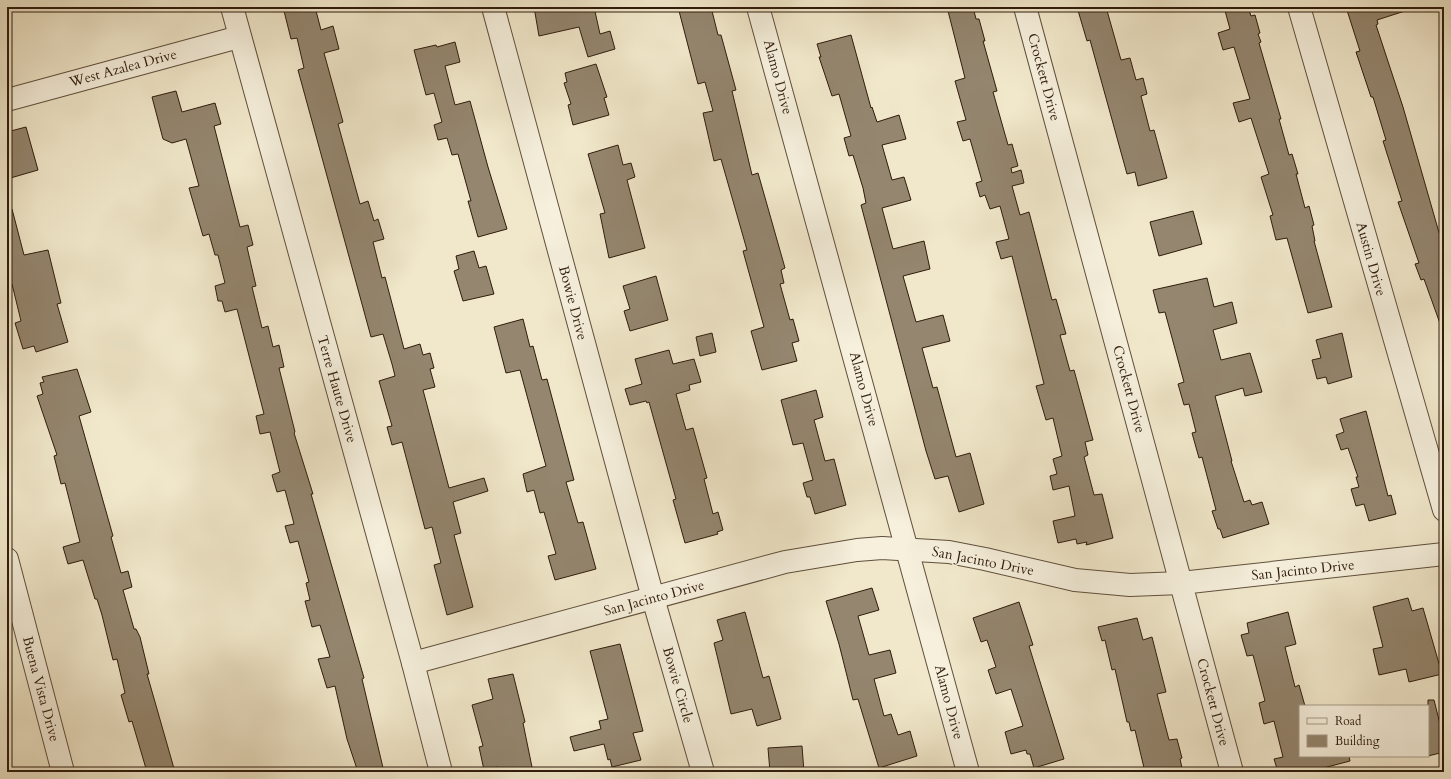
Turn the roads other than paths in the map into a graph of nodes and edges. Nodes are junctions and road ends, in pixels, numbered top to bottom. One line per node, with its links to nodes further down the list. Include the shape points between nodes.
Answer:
1 (232, 7): 6 (street, Terre Haute Drive)
2 (493, 7): 13 (street, Bowie Drive)
3 (758, 7): 9 (street, Alamo Drive)
4 (1025, 7): 12 (street, Crockett Drive)
5 (1299, 7): 8 (street, Austin Drive)
6 (239, 37): 7 (street, West Azalea Drive); 14 (street, Terre Haute Drive)
7 (7, 100)
8 (1444, 510)
9 (908, 549): 12 (street, San Jacinto Drive, via 968,555 1091,582 1130,585); 13 (street, San Jacinto Drive, via 857,550 806,557); 18 (street, Alamo Drive)
10 (1444, 554): 12 (street, San Jacinto Drive)
11 (7, 559): 15 (street, Buena Vista Drive)
12 (1181, 583): 19 (street, Crockett Drive)
13 (653, 598): 14 (street, San Jacinto Drive); 17 (street, Bowie Circle)
14 (413, 663): 16 (street, Terre Haute Drive)
15 (63, 772)
16 (441, 772)
17 (703, 772)
18 (968, 772)
19 (1232, 772)

